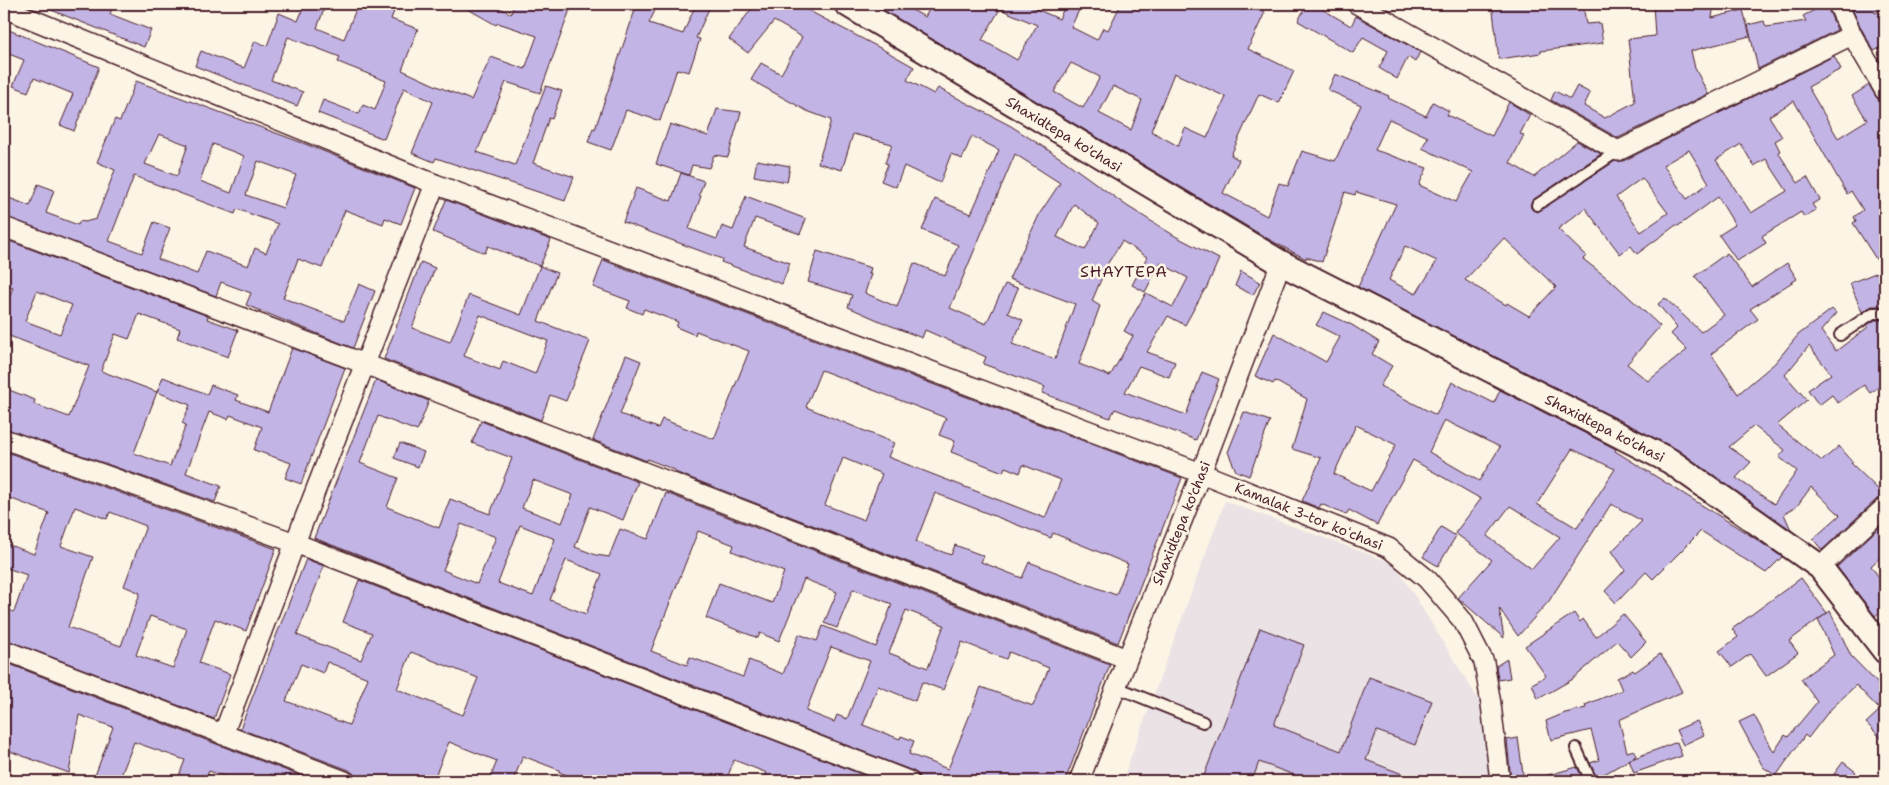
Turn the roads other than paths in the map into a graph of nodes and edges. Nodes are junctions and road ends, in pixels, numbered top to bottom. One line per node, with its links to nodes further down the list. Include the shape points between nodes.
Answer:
1 (847, 4): 11 (street, Shaxidtepa ko'chasi)
2 (1357, 4): 7 (street)
3 (1838, 4): 5 (street)
4 (4, 8): 8 (street, Kamalak 3-tor koʻchasi)
5 (1852, 35): 6 (street); 7 (street)
6 (1885, 91)
7 (1618, 151): 9 (lane)
8 (435, 184): 14 (street); 16 (street, Kamalak 3-tor koʻchasi)
9 (1537, 205)
10 (4, 227): 14 (street)
11 (1280, 264): 16 (street, Shaxidtepa ko'chasi); 19 (street, Shaxidtepa ko'chasi, via 1670,461)
12 (1885, 313): 13 (lane, via 1874,313)
13 (1840, 336)
14 (365, 364): 18 (street); 22 (street)
15 (4, 439): 18 (street)
16 (1201, 473): 22 (street, Shaxidtepa ko'chasi); 30 (street, Kamalak 3-tor koʻchasi, via 1389,548 1427,579 1463,621 1484,662)
17 (1885, 507): 19 (street)
18 (295, 543): 25 (street); 28 (street)
19 (1820, 567): 21 (street, Shaxidtepa ko'chasi)
20 (4, 650): 25 (street)
21 (1885, 652)
22 (1127, 659): 23 (street, Shaxidtepa ko'chasi)
23 (1116, 687): 24 (lane); 29 (street, Shaxidtepa ko'chasi)
24 (1203, 722)
25 (223, 735): 27 (street)
26 (1576, 748): 31 (lane)
27 (345, 781)
28 (909, 781)
29 (1079, 781)
30 (1500, 781)
31 (1591, 781)

